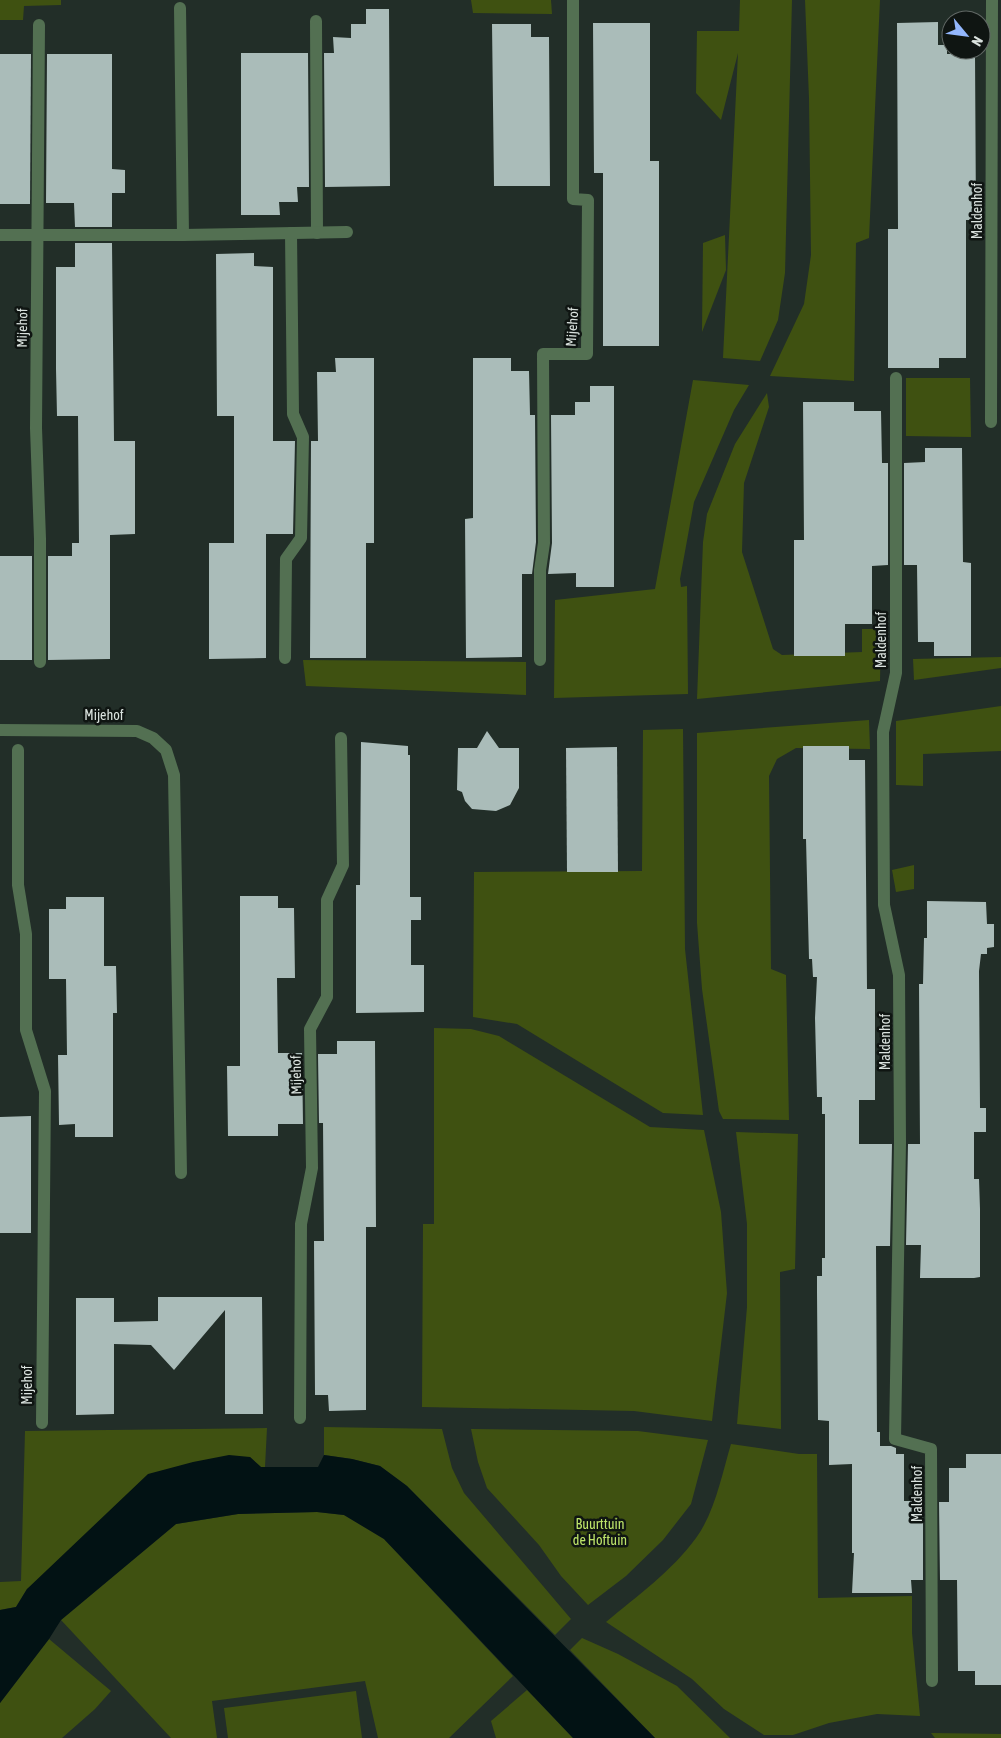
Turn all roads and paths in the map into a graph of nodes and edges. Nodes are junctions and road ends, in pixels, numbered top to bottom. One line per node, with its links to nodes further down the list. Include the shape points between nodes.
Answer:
1 (573, 0): 15 (street, Mijehof, via 573,200 588,200 587,354 543,354 544,543 540,570)
2 (992, 0): 13 (street, Maldenhof)
3 (180, 8): 11 (street)
4 (316, 21): 8 (street)
5 (39, 25): 9 (street, Mijehof)
6 (347, 232): 8 (street)
7 (292, 233): 8 (street); 11 (street); 14 (street, via 293,414 303,437 303,446 301,538 286,559)
8 (317, 233)
9 (38, 234): 10 (street); 11 (street); 16 (street, Mijehof, via 36,428)
10 (0, 235)
11 (183, 235)
12 (896, 378): 23 (street, Maldenhof, via 896,673 883,732 884,904 899,975 900,1143 894,1439 932,1449)
13 (991, 422)
14 (285, 658)
15 (540, 660)
16 (40, 662)
17 (0, 730): 20 (street, Mijehof, via 137,731 160,743 170,758 174,775)
18 (341, 738): 21 (street, Mijehof, via 343,865 327,900 327,997 310,1029 312,1168 302,1224)
19 (18, 750): 22 (street, Mijehof, via 18,885 26,934 26,1030 45,1092)
20 (181, 1173)
21 (300, 1418)
22 (42, 1423)
23 (932, 1681)

